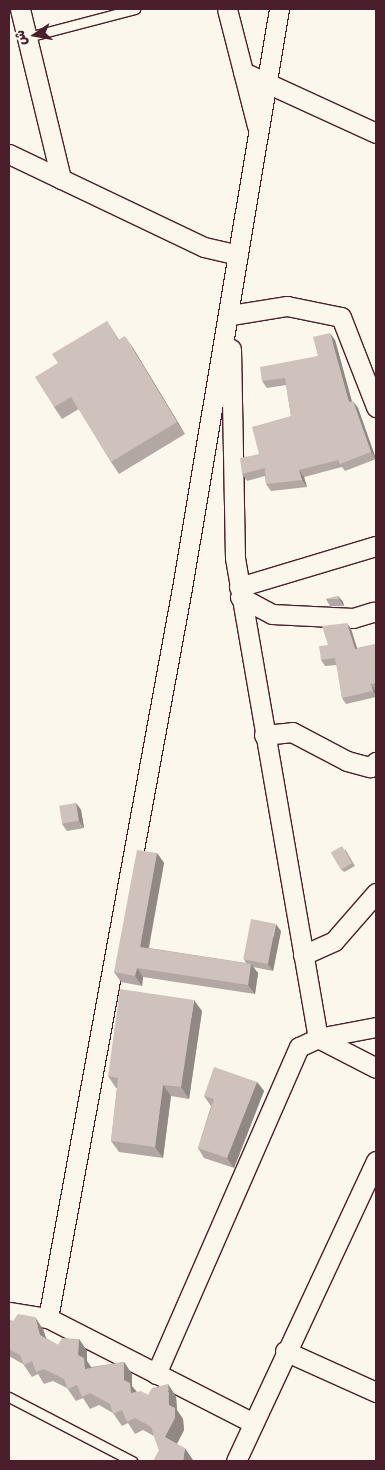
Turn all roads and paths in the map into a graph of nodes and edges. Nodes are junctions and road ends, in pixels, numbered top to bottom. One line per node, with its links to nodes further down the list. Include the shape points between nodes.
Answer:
1 (20, 9): 5 (street)
2 (135, 9): 5 (lane)
3 (227, 9): 6 (street)
4 (279, 9): 7 (street)
5 (28, 37): 11 (street)
6 (243, 72): 7 (street); 8 (street)
7 (267, 79): 8 (street); 9 (street)
8 (258, 132): 12 (street)
9 (376, 133)
10 (9, 154): 11 (street)
11 (61, 179): 12 (street, via 204,248)
12 (238, 254): 13 (street)
13 (231, 306): 14 (street, via 287,306 341,317); 16 (street); 27 (street)
14 (376, 407)
15 (376, 546): 16 (street)
16 (240, 592): 17 (street, via 272,614 353,618); 18 (street)
17 (373, 612)
18 (264, 735): 19 (street, via 292,732 347,761 370,767); 21 (street)
19 (376, 762)
20 (376, 893): 21 (street, via 334,941)
21 (303, 955): 23 (street)
22 (376, 1028): 23 (street)
23 (318, 1038): 24 (street); 29 (street, via 299,1047)
24 (376, 1068)
25 (376, 1161): 28 (street)
26 (9, 1312): 27 (street)
27 (48, 1318): 29 (street)
28 (285, 1351): 30 (street); 32 (street)
29 (156, 1374): 32 (street)
30 (376, 1392)
31 (9, 1397): 33 (lane)
32 (253, 1423): 34 (street)
33 (132, 1461)
34 (236, 1461)

